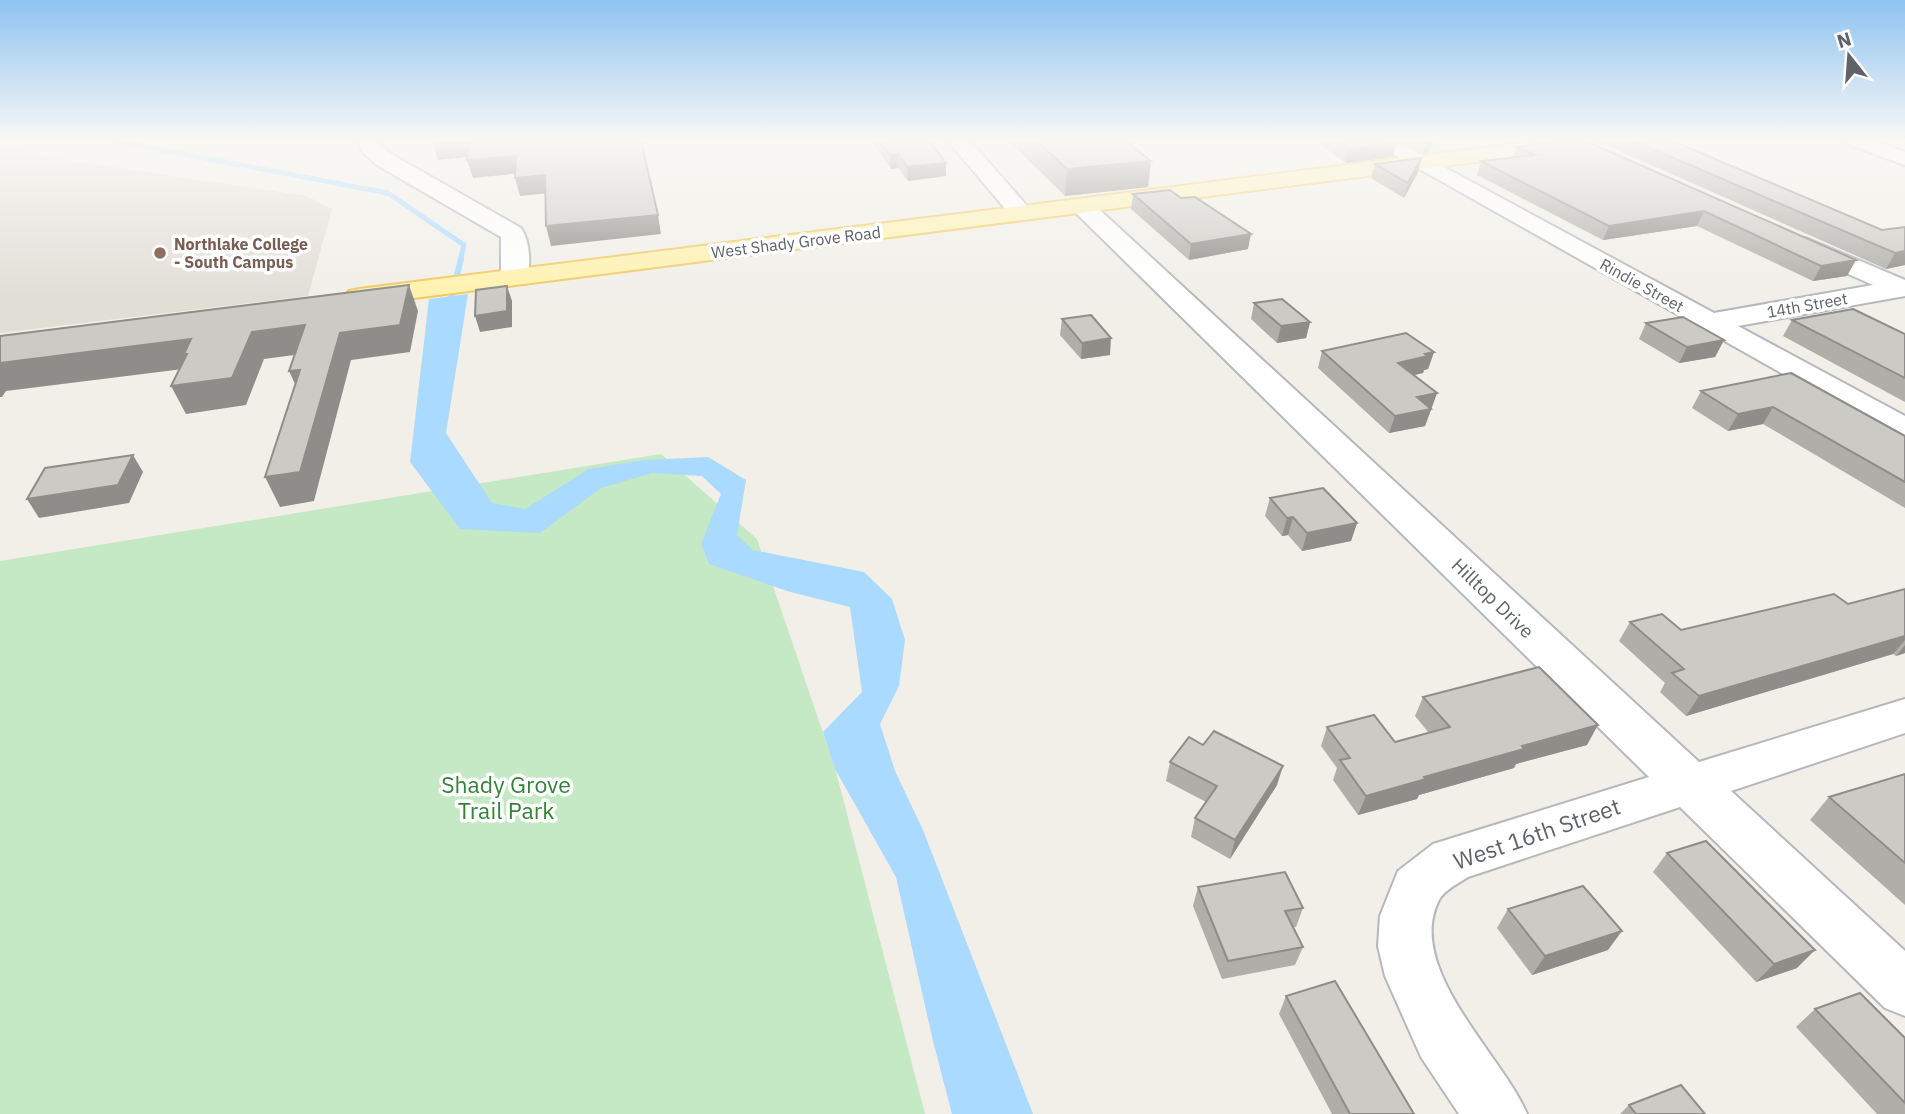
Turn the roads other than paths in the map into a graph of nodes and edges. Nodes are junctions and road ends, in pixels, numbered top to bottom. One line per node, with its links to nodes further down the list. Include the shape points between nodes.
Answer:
1 (442, 193): 8 (street, via 512,233 516,243)
2 (1003, 193): 6 (street)
3 (1187, 193): 5 (main road, West Shady Grove Road)
4 (1473, 193): 11 (street, Rindie Street)
5 (1082, 206): 6 (main road, West Shady Grove Road); 14 (street, Hilltop Drive)
6 (1021, 214): 8 (main road, West Shady Grove Road)
7 (1782, 235): 9 (street)
8 (514, 278): 10 (main road, West Shady Grove Road)
9 (1903, 288): 11 (street, 14th Street)
10 (333, 300)
11 (1710, 322): 12 (street, Rindie Street)
12 (1905, 429)
13 (1905, 716): 14 (street, West 16th Street)
14 (1688, 783): 15 (street, Hilltop Drive); 16 (street, West 16th Street, via 1451,860 1418,885 1406,940 1410,972 1426,1009)
15 (1905, 989)
16 (1496, 1114)

